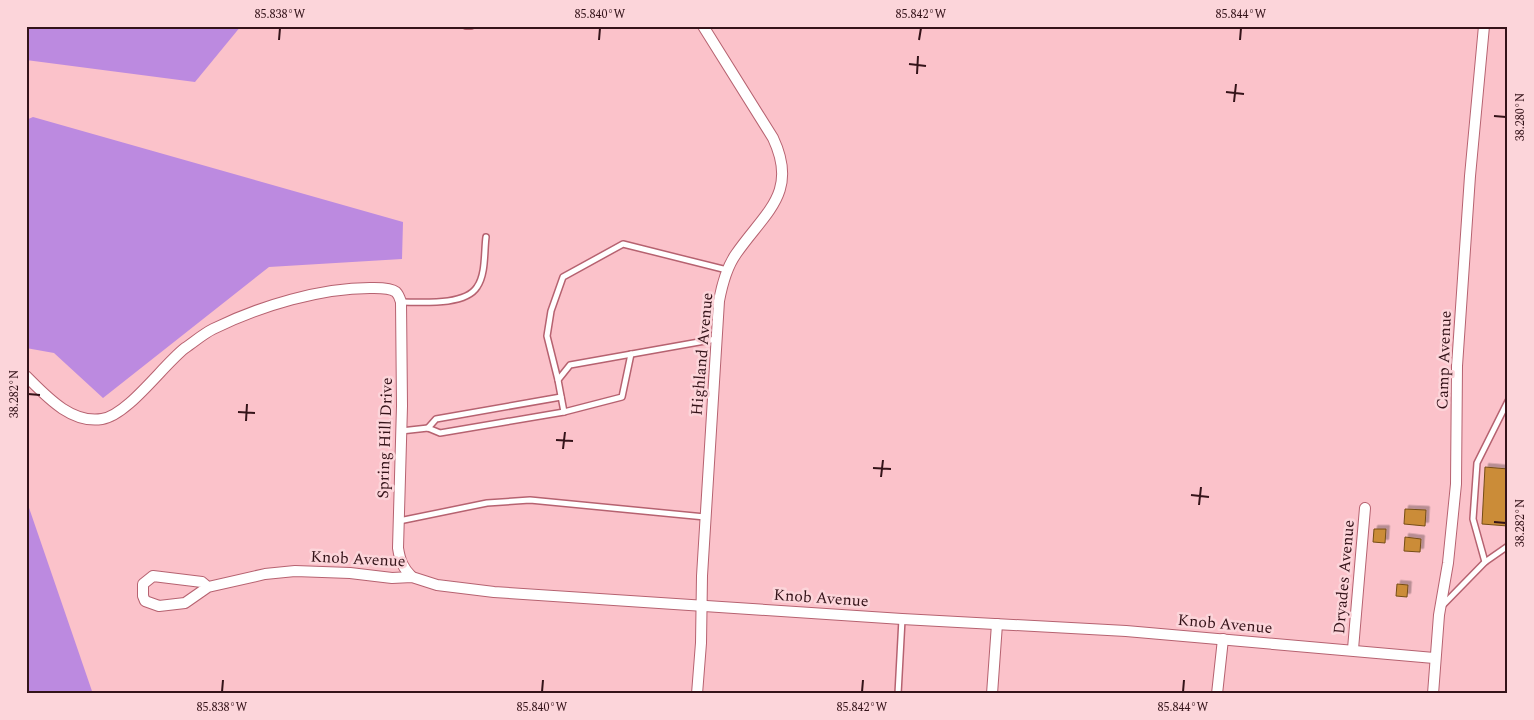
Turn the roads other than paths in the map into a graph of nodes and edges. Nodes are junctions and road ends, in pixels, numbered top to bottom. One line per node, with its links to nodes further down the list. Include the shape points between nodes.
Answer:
1 (466, 26): 2 (lane)
2 (471, 26)
3 (703, 26): 6 (street, Highland Avenue, via 773,138 783,165 780,191 774,203 735,255)
4 (1484, 26): 25 (street, Camp Avenue, via 1458,347 1456,484)
5 (486, 237): 7 (lane, via 481,276 470,294 445,302)
6 (728, 270): 8 (street, Highland Avenue, via 719,301); 11 (lane, via 623,244 563,277 551,311 547,336)
7 (400, 299): 10 (street, via 394,290 341,289 242,316 211,330 184,349 115,415 103,419 91,420 69,413); 16 (street, Spring Hill Drive)
8 (716, 339): 9 (lane); 18 (street, Highland Avenue)
9 (631, 354): 11 (lane, via 570,365); 14 (lane, via 622,397)
10 (26, 376)
11 (558, 380): 12 (lane)
12 (561, 397): 14 (lane); 15 (lane, via 436,419)
13 (1508, 400): 21 (lane, via 1477,464 1473,519)
14 (564, 412): 15 (lane, via 440,433)
15 (428, 428): 16 (lane)
16 (401, 431): 19 (street, Spring Hill Drive)
17 (1365, 508): 29 (street, Dryades Avenue)
18 (706, 517): 19 (lane, via 530,500 487,502); 24 (street, Highland Avenue)
19 (397, 522): 22 (street, Spring Hill Drive, via 400,560)
20 (1508, 546): 21 (lane)
21 (1485, 562): 25 (lane)
22 (412, 577): 23 (street, Knob Avenue, via 295,571); 24 (street, Knob Avenue, via 464,589)
23 (208, 587): 23 (street, Knob Avenue, via 202,582 153,576 143,584 143,596 145,601 159,606 185,603)
24 (702, 605): 26 (street, Knob Avenue); 31 (street, Highland Avenue)
25 (1440, 608): 30 (street, Camp Avenue)
26 (902, 619): 27 (street, Knob Avenue); 32 (lane)
27 (996, 624): 28 (street, Knob Avenue); 33 (street)
28 (1223, 639): 29 (street, Knob Avenue); 34 (street)
29 (1353, 649): 30 (street, Knob Avenue)
30 (1434, 658): 35 (street, Camp Avenue)
31 (696, 694)
32 (898, 694)
33 (992, 694)
34 (1217, 694)
35 (1432, 694)

